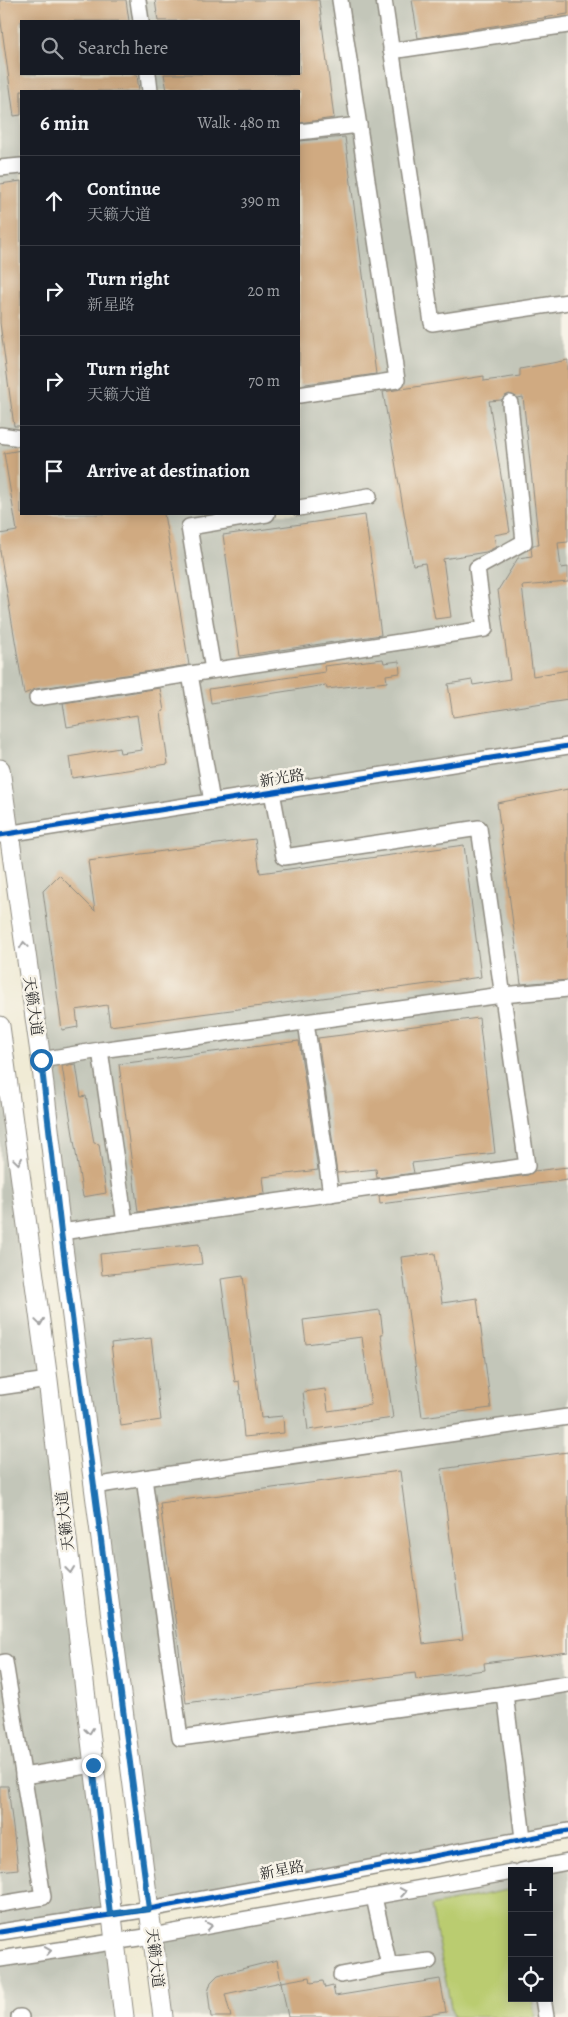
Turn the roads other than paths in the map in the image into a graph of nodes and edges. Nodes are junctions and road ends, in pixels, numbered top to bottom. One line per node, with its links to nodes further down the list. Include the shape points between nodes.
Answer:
1 (138, 0): 4 (street)
2 (340, 0): 9 (street)
3 (384, 0): 6 (street)
4 (141, 20)
5 (568, 25): 6 (street)
6 (391, 51): 13 (street, via 432,323)
7 (148, 75): 8 (street)
8 (150, 90)
9 (359, 125): 10 (street); 14 (street, via 397,380)
10 (300, 132)
11 (20, 166): 12 (street)
12 (0, 168)
13 (568, 302)
14 (300, 395)
15 (510, 403): 21 (street, via 524,542 477,568 485,629)
16 (0, 435): 17 (street)
17 (20, 438)
18 (369, 496): 19 (street)
19 (300, 508)
20 (260, 515): 21 (street, via 190,527)
21 (213, 670): 22 (street)
22 (190, 674): 23 (street); 27 (street)
23 (37, 698)
24 (568, 746): 26 (street, 新光路)
25 (0, 769): 28 (main road, 天籁大道)
26 (272, 792): 27 (street, 新光路); 30 (street, via 284,857 478,828)
27 (212, 802): 28 (street, 新光路)
28 (4, 834): 34 (main road, 天籁大道, one-way to 28)
29 (568, 988): 30 (street)
30 (502, 995): 31 (street); 36 (street, via 527,1166)
31 (306, 1022): 33 (street); 36 (street)
32 (0, 1026): 35 (main road, 天籁大道)
33 (100, 1050): 34 (street); 37 (street)
34 (41, 1060): 38 (main road, 天籁大道)
35 (5, 1102): 39 (main road, 天籁大道, one-way to 39)
36 (331, 1194): 37 (street)
37 (125, 1223): 38 (street)
38 (61, 1232): 43 (main road, 天籁大道)
39 (48, 1380): 40 (street); 47 (main road, 天籁大道, one-way to 47)
40 (0, 1387)
41 (568, 1417): 42 (street)
42 (144, 1478): 43 (street); 46 (street, via 180,1738)
43 (94, 1486): 56 (main road, 天籁大道)
44 (0, 1663): 48 (street, via 5,1662)
45 (568, 1684): 46 (street)
46 (505, 1694): 50 (street)
47 (93, 1765): 48 (street); 57 (main road, 天籁大道)
48 (23, 1776): 55 (street, via 43,1897)
49 (568, 1831): 50 (street, 新星路)
50 (523, 1838): 56 (street, 新星路)
51 (568, 1862): 52 (street)
52 (543, 1867)
53 (508, 1873): 54 (street, one-way to 53)
54 (374, 1897): 59 (street, one-way to 54); 63 (street)
55 (0, 1904)
56 (149, 1909): 57 (street, 新星路); 59 (main road, 天籁大道)
57 (110, 1914): 58 (street, 新星路); 60 (main road, 天籁大道)
58 (0, 1932)
59 (152, 1936): 60 (street); 67 (main road, 天籁大道)
60 (114, 1941): 61 (street, one-way to 60); 66 (main road, 天籁大道)
61 (0, 1959)
62 (428, 1961): 63 (street)
63 (389, 1966): 64 (street)
64 (341, 1975)
65 (544, 2002): 68 (street)
66 (124, 2017)
67 (162, 2017)
68 (546, 2017)

